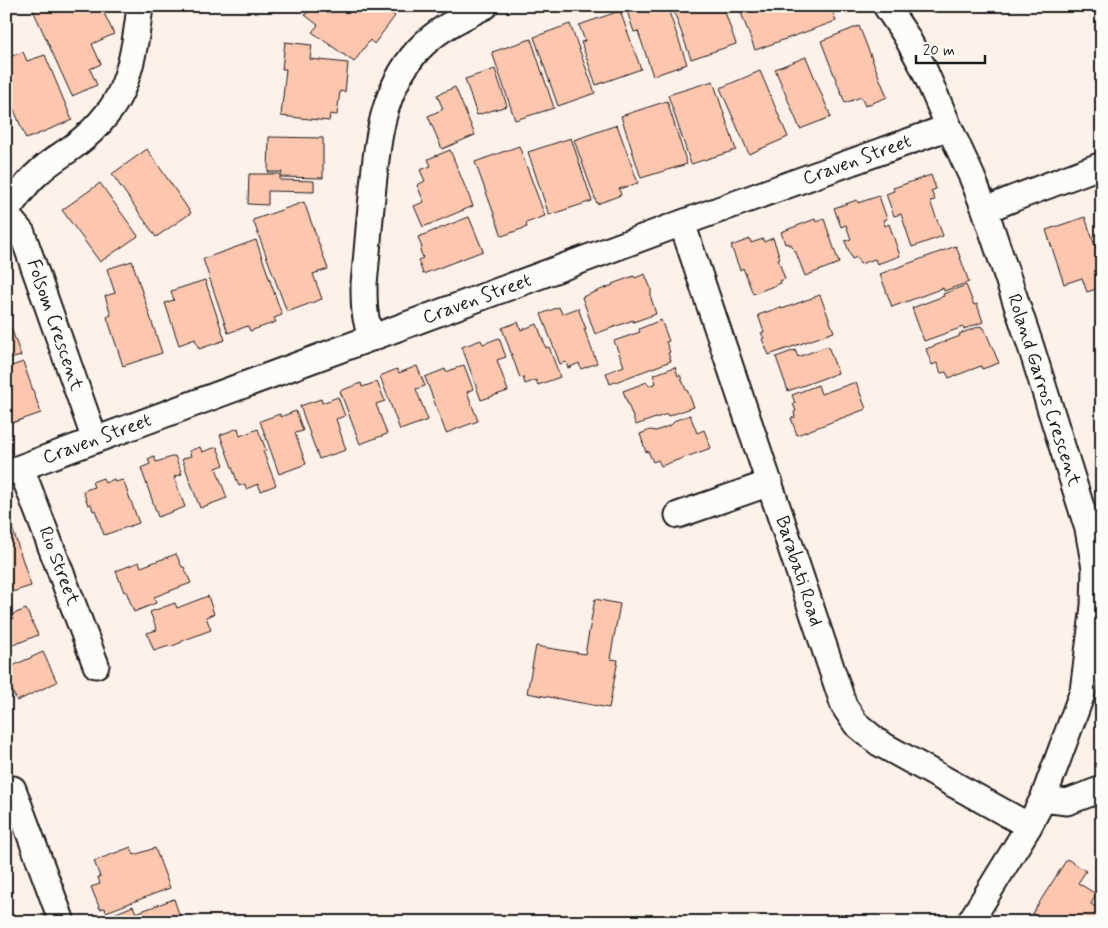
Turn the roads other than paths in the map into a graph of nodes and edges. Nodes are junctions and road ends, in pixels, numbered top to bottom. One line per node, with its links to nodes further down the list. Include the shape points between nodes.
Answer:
1 (140, 6): 7 (street, via 134,50 126,78 108,114 74,146 36,174)
2 (485, 6): 10 (street, via 450,24 419,49 387,101 377,145 364,284 366,322)
3 (886, 6): 4 (street, Roland Garros Crescent, via 923,67)
4 (949, 127): 6 (street, Roland Garros Crescent); 9 (street, Craven Street)
5 (1102, 165): 6 (street)
6 (985, 210): 18 (street, Roland Garros Crescent, via 1088,529 1095,568 1094,606 1083,691)
7 (6, 211)
8 (6, 216): 11 (street, Folsom Crescent, via 22,233)
9 (682, 223): 10 (street, Craven Street); 13 (street, Barabati Road)
10 (372, 338): 11 (street, Craven Street)
11 (95, 440): 12 (street, Craven Street)
12 (14, 470): 15 (street, Rio Street)
13 (770, 483): 14 (street); 19 (street, Barabati Road, via 844,706 856,724 879,743)
14 (678, 515)
15 (96, 665)
16 (13, 789): 20 (street)
17 (1102, 789): 18 (street, via 1067,802)
18 (1043, 799): 19 (street, Roland Garros Crescent)
19 (1030, 826): 21 (street, Roland Garros Crescent)
20 (62, 922)
21 (970, 922)

